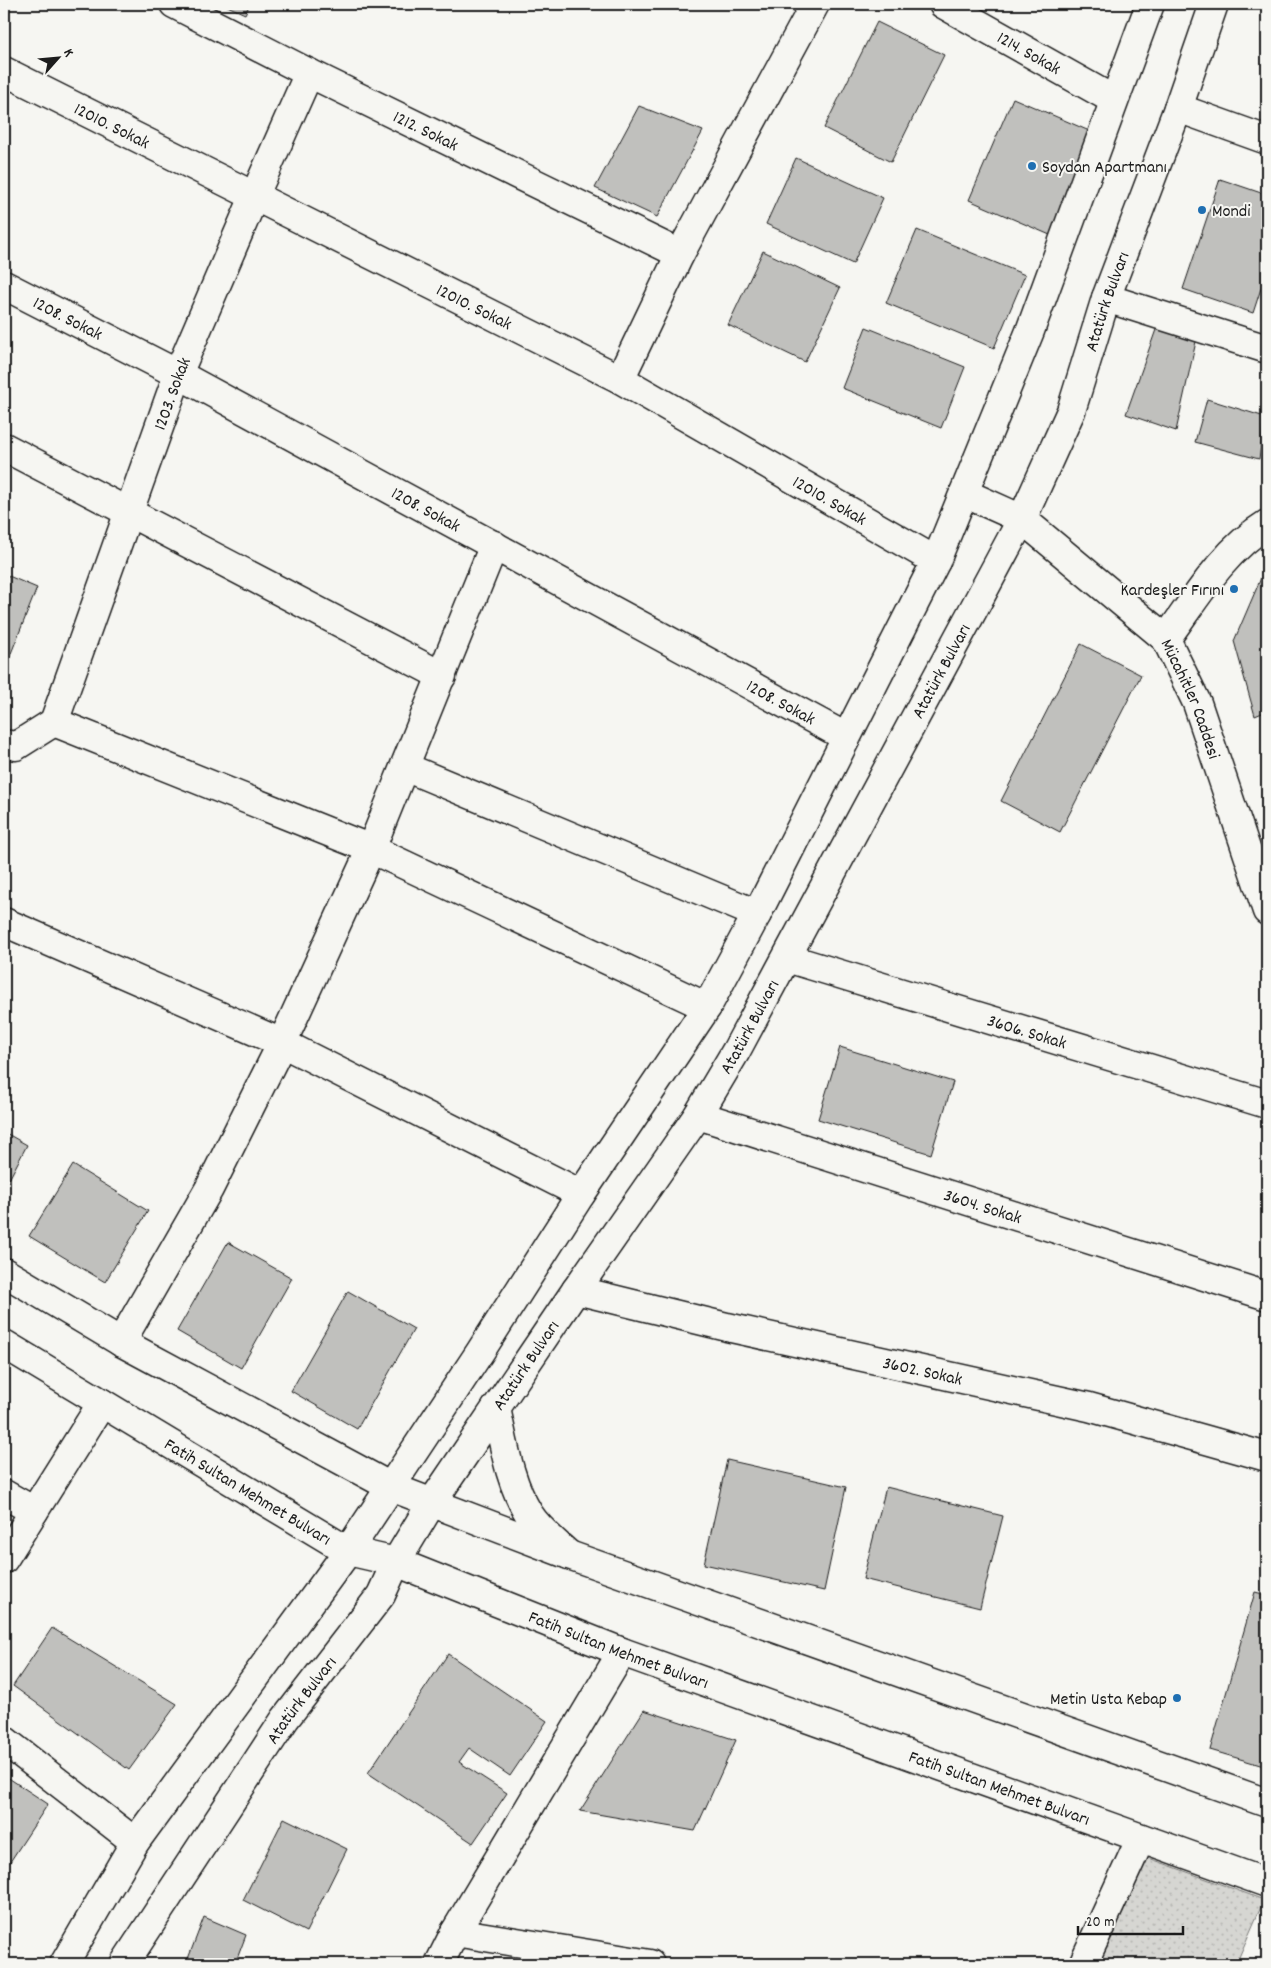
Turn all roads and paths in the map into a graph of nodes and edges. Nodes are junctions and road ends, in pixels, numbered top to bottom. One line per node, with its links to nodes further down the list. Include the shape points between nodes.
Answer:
1 (174, 4): 7 (street, 1212. Sokak)
2 (815, 4): 12 (street)
3 (944, 4): 8 (street, 1214. Sokak)
4 (1150, 4): 8 (street)
5 (1214, 4): 9 (street, Atatürk Bulvarı)
6 (4, 70): 11 (street, 12010. Sokak)
7 (309, 73): 11 (street, 1203. Sokak); 12 (street, 1212. Sokak)
8 (1114, 100): 19 (street, via 1030,331)
9 (1178, 108): 10 (street); 14 (street, Atatürk Bulvarı)
10 (1267, 140)
11 (254, 197): 16 (street, 1203. Sokak); 17 (street, 12010. Sokak)
12 (680, 254): 17 (street)
13 (4, 285): 16 (street, 1208. Sokak)
14 (1106, 298): 15 (street); 21 (street, Atatürk Bulvarı, via 1071,411)
15 (1267, 349)
16 (178, 374): 20 (street, 1203. Sokak); 23 (street, 1208. Sokak)
17 (620, 379): 24 (street, 12010. Sokak)
18 (4, 447): 20 (street)
19 (964, 492): 21 (street, Mücahitler Caddesi); 24 (street)
20 (129, 513): 26 (street); 27 (street, 1203. Sokak)
21 (1022, 519): 25 (street, Mücahitler Caddesi); 36 (street, Atatürk Bulvarı)
22 (1267, 524): 25 (street, via 1229,555)
23 (494, 545): 26 (street); 28 (street, 1208. Sokak)
24 (936, 561): 28 (street)
25 (1166, 639): 31 (street, Mücahitler Caddesi)
26 (442, 676): 30 (street)
27 (54, 722): 29 (street, via 16,746); 32 (street)
28 (846, 736): 34 (street)
29 (4, 744)
30 (405, 768): 32 (street); 34 (street)
31 (1257, 844): 33 (street, Mücahitler Caddesi)
32 (371, 849): 37 (street); 38 (street)
33 (1267, 911)
34 (757, 914): 37 (street)
35 (4, 922): 38 (street)
36 (787, 958): 39 (street, 3606. Sokak); 40 (street, Atatürk Bulvarı)
37 (707, 1007): 41 (street)
38 (282, 1043): 41 (street); 45 (street, via 209,1189)
39 (1267, 1104)
40 (698, 1115): 43 (street, Atatürk Bulvarı); 44 (street, 3604. Sokak)
41 (581, 1194): 50 (street)
42 (4, 1272): 45 (street)
43 (576, 1290): 48 (street, Atatürk Bulvarı); 49 (street, 3602. Sokak, via 727,1327 1089,1406)
44 (1267, 1296)
45 (121, 1342): 50 (street)
46 (4, 1344): 47 (street, Fatih Sultan Mehmet Bulvarı)
47 (102, 1404): 53 (street); 54 (street, Fatih Sultan Mehmet Bulvarı)
48 (496, 1408): 52 (street, Atatürk Bulvarı); 55 (street, via 511,1473 529,1514 545,1534)
49 (1267, 1458)
50 (391, 1487): 52 (street); 54 (street)
51 (4, 1494): 53 (street)
52 (431, 1504): 55 (street); 57 (street, Atatürk Bulvarı)
53 (34, 1511): 56 (street)
54 (348, 1551): 57 (street, Fatih Sultan Mehmet Bulvarı); 62 (street)
55 (569, 1555): 60 (street)
56 (4, 1559)
57 (396, 1562): 58 (street, Fatih Sultan Mehmet Bulvarı); 66 (street, Atatürk Bulvarı, via 381,1595 285,1719)
58 (622, 1652): 61 (street, Fatih Sultan Mehmet Bulvarı); 64 (street)
59 (4, 1740): 62 (street)
60 (1267, 1803)
61 (1141, 1838): 63 (street, Fatih Sultan Mehmet Bulvarı); 69 (street)
62 (135, 1842): 65 (street)
63 (1267, 1883)
64 (454, 1932): 67 (street); 68 (street)
65 (64, 1964)
66 (124, 1964)
67 (439, 1964)
68 (650, 1964)
69 (1083, 1964)

